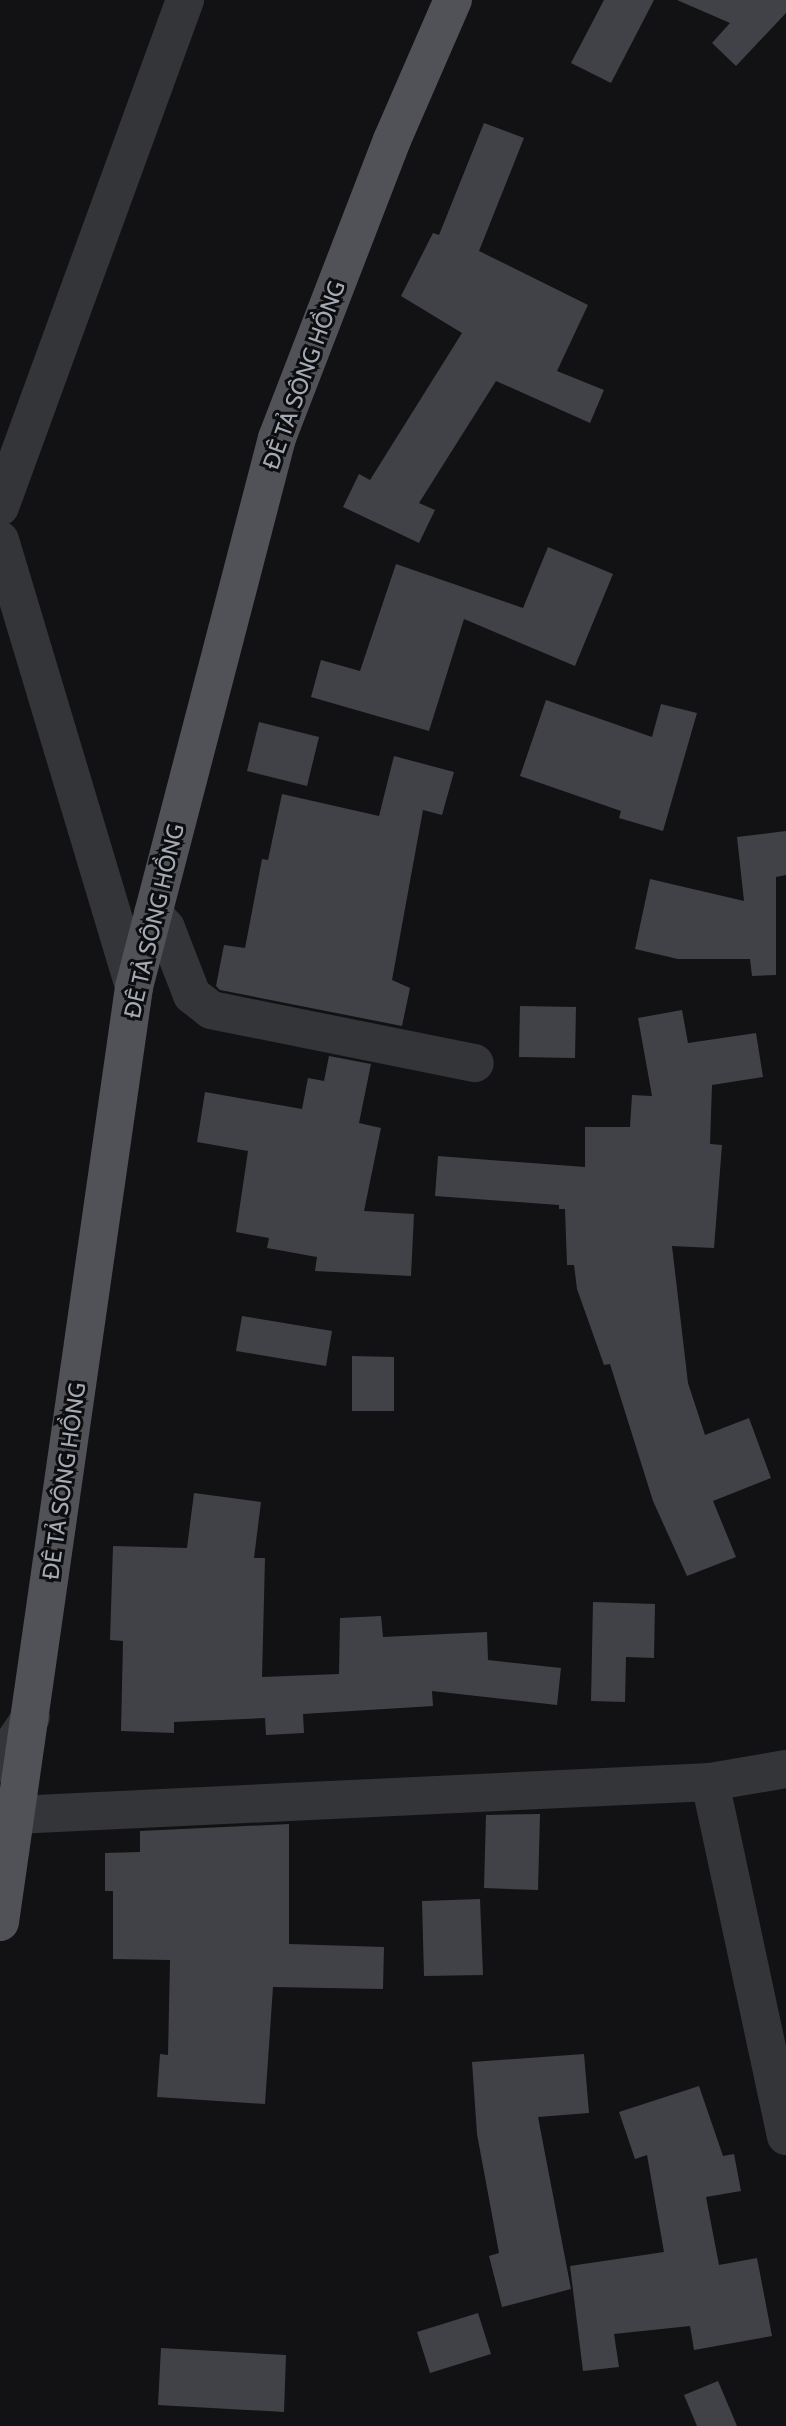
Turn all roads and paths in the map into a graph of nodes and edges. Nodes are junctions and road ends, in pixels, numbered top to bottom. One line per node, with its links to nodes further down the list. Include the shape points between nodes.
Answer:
1 (185, 0): 3 (street)
2 (453, 0): 5 (main road, ĐÊ TẢ SÔNG HỒNG, via 392,140 277,438)
3 (0, 507)
4 (0, 540): 6 (street)
5 (153, 913): 6 (main road, ĐÊ TẢ SÔNG HỒNG); 7 (street, via 166,928 192,995 211,1010)
6 (134, 987): 8 (main road, ĐÊ TẢ SÔNG HỒNG)
7 (475, 1063)
8 (30, 1717): 9 (street); 12 (main road, ĐÊ TẢ SÔNG HỒNG)
9 (0, 1763)
10 (786, 1769): 11 (street)
11 (710, 1782): 12 (street); 14 (street)
12 (15, 1815): 13 (main road, ĐÊ TẢ SÔNG HỒNG)
13 (0, 1922)
14 (786, 2136)

